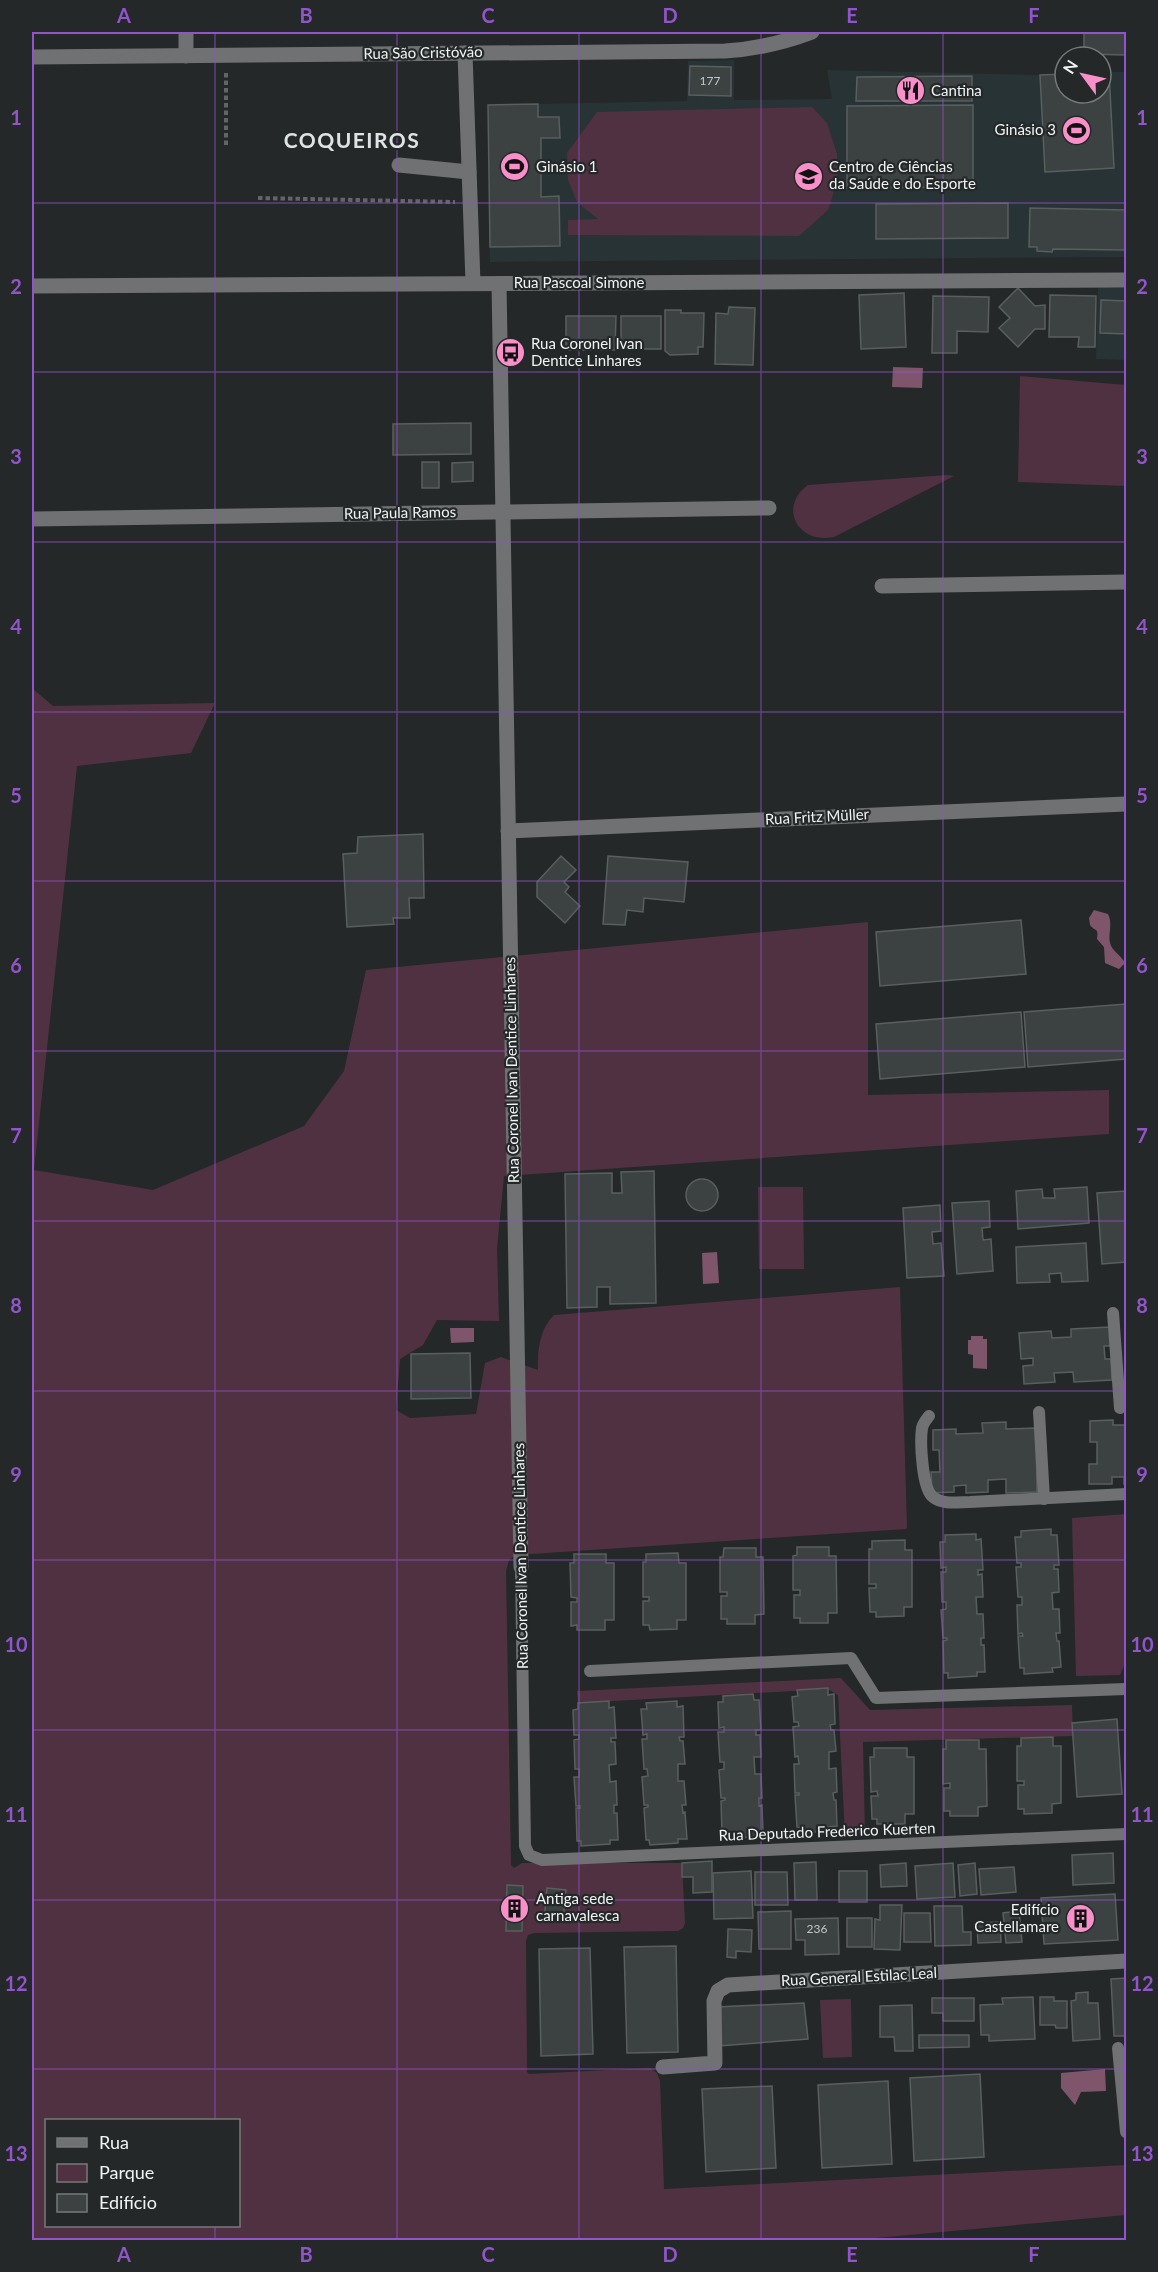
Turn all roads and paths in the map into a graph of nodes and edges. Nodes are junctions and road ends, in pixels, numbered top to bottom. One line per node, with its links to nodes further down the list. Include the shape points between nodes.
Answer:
1 (186, 32): 5 (street)
2 (812, 32): 3 (street, Rua São Cristóvão, via 756,49)
3 (465, 53): 4 (street, Rua São Cristóvão); 9 (street)
4 (226, 55): 5 (street, Rua São Cristóvão); 7 (path)
5 (186, 56): 6 (street, Rua São Cristóvão)
6 (32, 57)
7 (226, 147)
8 (399, 165): 9 (street)
9 (469, 172): 11 (street)
10 (258, 198): 11 (path)
11 (470, 203): 13 (street)
12 (1126, 280): 14 (street, Rua Pascoal Simone)
13 (473, 284): 14 (street, Rua Pascoal Simone); 15 (street, Rua Pascoal Simone)
14 (499, 284): 17 (street, Rua Coronel Ivan Dentice Linhares)
15 (32, 286)
16 (769, 508): 17 (street, Rua Paula Ramos)
17 (503, 512): 18 (street, Rua Paula Ramos); 22 (street, Rua Coronel Ivan Dentice Linhares)
18 (32, 519)
19 (1126, 582): 20 (street)
20 (882, 586)
21 (1126, 804): 22 (street, Rua Fritz Müller)
22 (508, 831): 29 (street, Rua Coronel Ivan Dentice Linhares)
23 (1113, 1313): 24 (lane)
24 (1120, 1408)
25 (1039, 1412): 28 (lane)
26 (929, 1416): 28 (lane, via 922,1429 925,1481 936,1499)
27 (1126, 1494): 28 (lane)
28 (1044, 1499)
29 (521, 1567): 33 (lane, Rua Coronel Ivan Dentice Linhares, via 525,1846)
30 (590, 1671): 31 (lane, via 851,1658 876,1698)
31 (1126, 1689)
32 (1126, 1834): 33 (lane, Rua Deputado Frederico Kuerten, via 542,1860)
33 (529, 1855)
34 (1126, 1961): 36 (street, Rua General Estilac Leal, via 728,1985 718,1991 714,2001 715,2063)
35 (1118, 2049): 37 (lane)
36 (663, 2067)
37 (1126, 2132)

